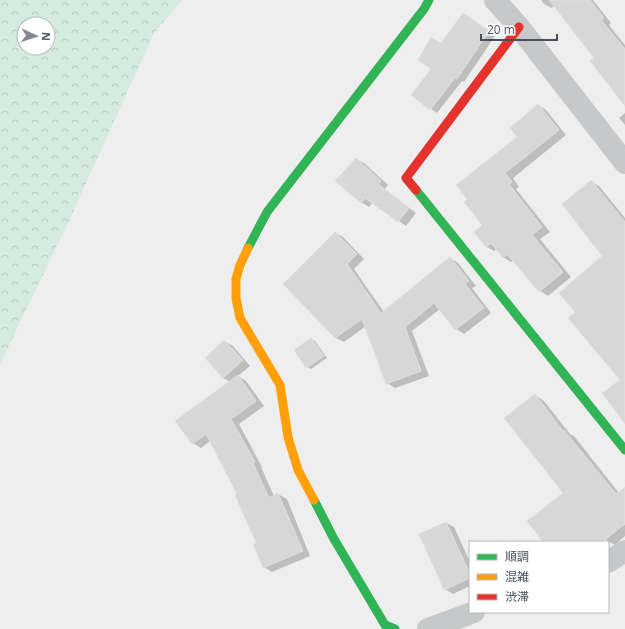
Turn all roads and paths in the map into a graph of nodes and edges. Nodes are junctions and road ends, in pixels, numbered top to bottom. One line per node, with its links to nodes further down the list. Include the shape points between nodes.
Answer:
1 (429, 0): 9 (street, via 268,212 252,238 236,279 240,318 280,385 288,437 298,470 334,540 384,625)
2 (495, 0): 3 (street)
3 (519, 27): 4 (street); 5 (street, via 406,178)
4 (625, 164)
5 (625, 450)
6 (625, 551): 7 (street)
7 (609, 561)
8 (471, 613): 10 (street)
9 (395, 629)
10 (428, 629)

